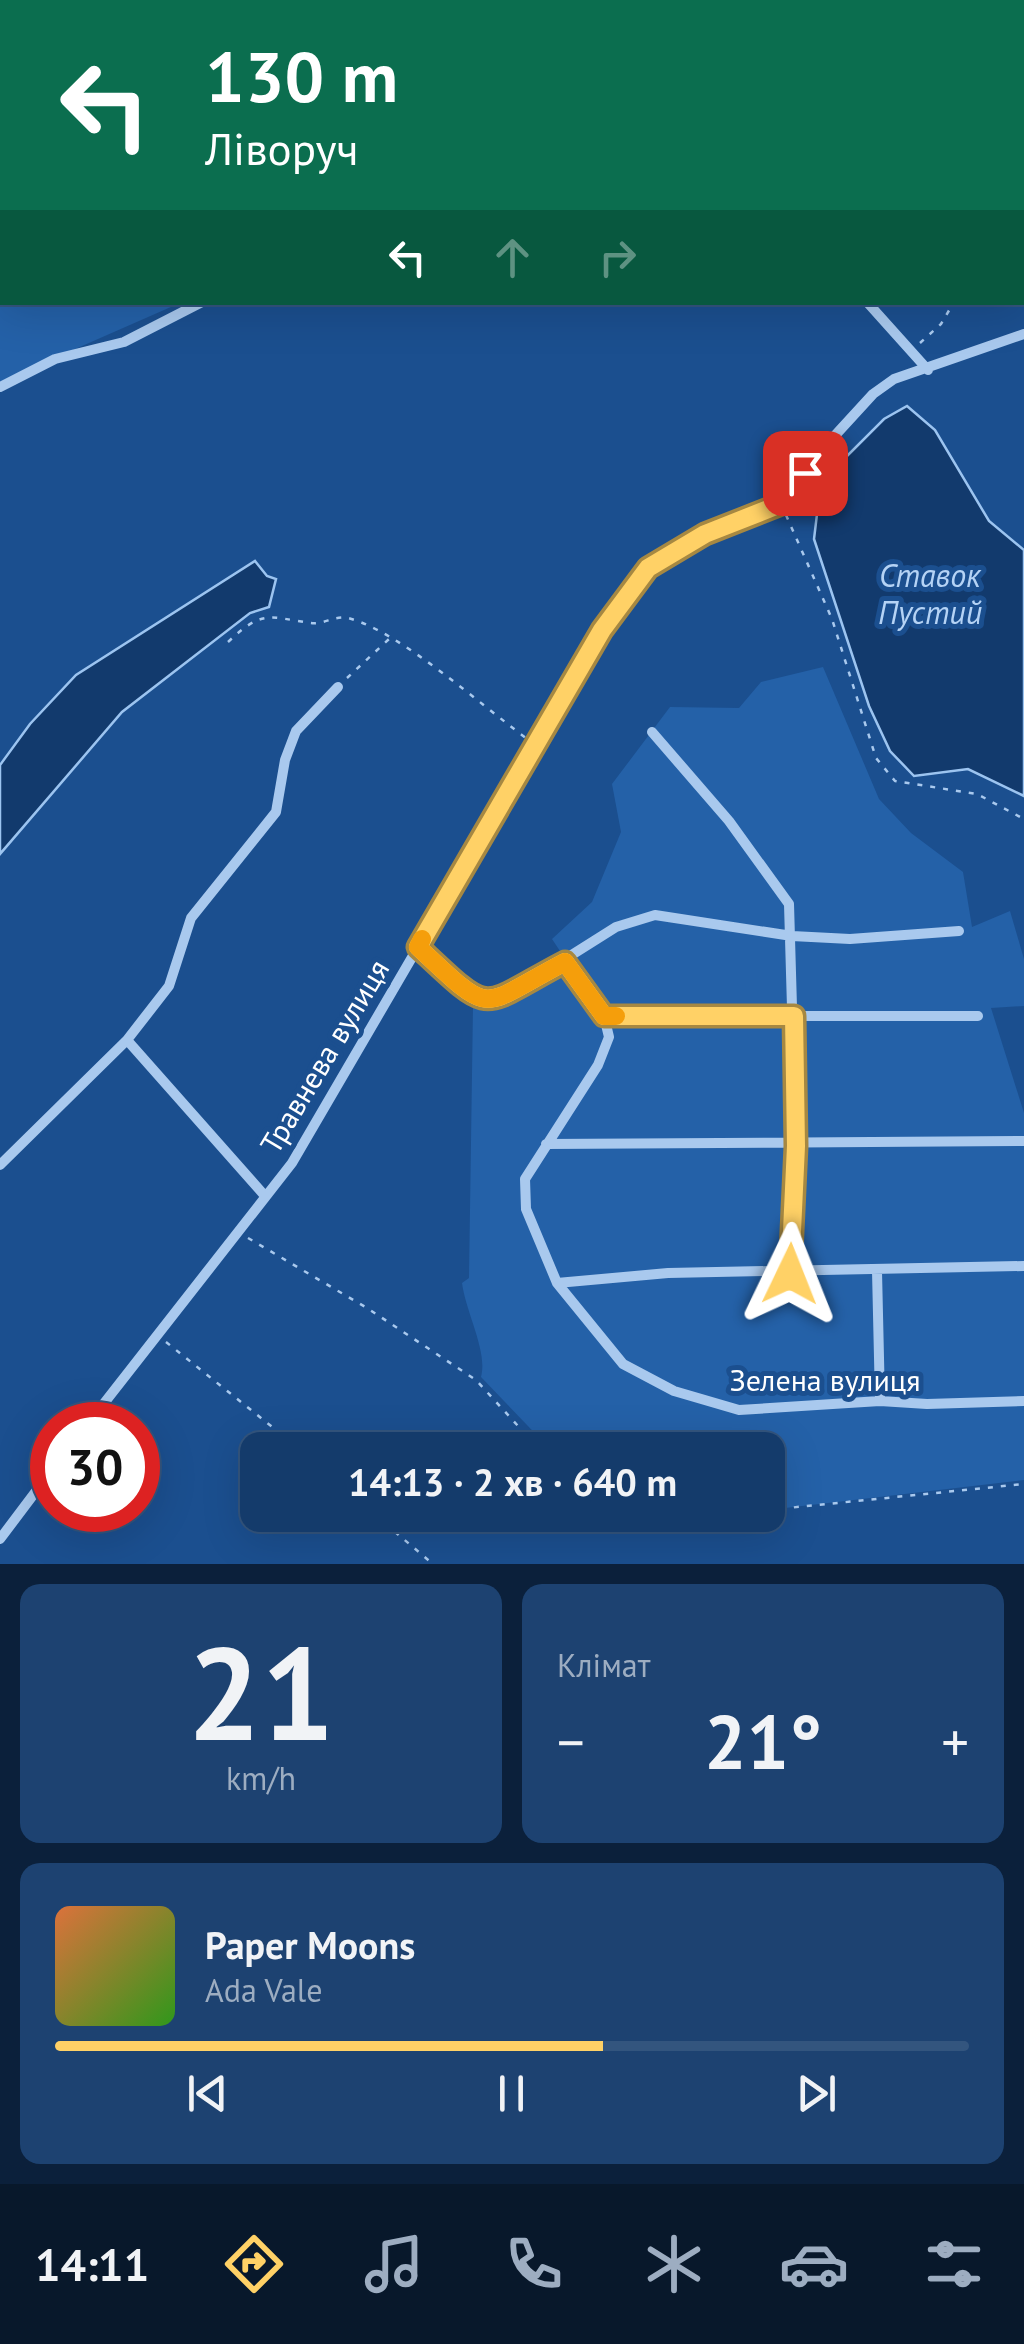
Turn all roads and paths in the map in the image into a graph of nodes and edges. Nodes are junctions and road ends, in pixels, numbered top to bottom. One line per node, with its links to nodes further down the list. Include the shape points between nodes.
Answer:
1 (196, 305): 7 (street, via 124,342 55,359)
2 (870, 305): 5 (street)
3 (952, 305): 5 (path)
4 (1024, 334): 6 (street)
5 (911, 351): 6 (street)
6 (928, 370): 8 (street, via 894,379 873,394)
7 (0, 387)
8 (781, 504): 13 (street, Травнева вулиця, via 705,534 648,568 602,630); 14 (path, via 832,619 876,758 895,781 978,794)
9 (390, 638): 10 (path, via 343,616 313,624 270,616 246,624); 11 (path); 13 (path)
10 (228, 642)
11 (338, 687): 22 (street, via 296,731 276,812 191,918 170,986)
12 (652, 732): 16 (street, via 790,904)
13 (535, 745): 17 (street, Травнева вулиця)
14 (1024, 819)
15 (959, 931): 16 (street)
16 (792, 936): 18 (street, via 655,915 616,927); 20 (street)
17 (418, 947): 18 (street, via 468,994 485,1001 502,999); 27 (street, Травнева вулиця, via 292,1163)
18 (565, 962): 19 (street)
19 (604, 1016): 20 (street); 24 (street, Зелена вулиця, via 608,1038 598,1064)
20 (794, 1016): 21 (street); 25 (street)
21 (978, 1016)
22 (127, 1040): 26 (street); 27 (street)
23 (1024, 1141): 25 (street)
24 (546, 1144): 25 (street); 32 (street, Зелена вулиця, via 525,1179 526,1209)
25 (796, 1146): 31 (street)
26 (0, 1165)
27 (265, 1196): 28 (street, Травнева вулиця)
28 (238, 1232): 33 (street, Травнева вулиця); 38 (path, via 476,1380)
29 (1024, 1266): 30 (street)
30 (877, 1271): 31 (street); 34 (street)
31 (790, 1274): 32 (street, via 668,1273)
32 (557, 1283): 34 (street, Зелена вулиця, via 623,1364 674,1392 739,1410)
33 (156, 1334): 36 (street, Травнева вулиця); 37 (path)
34 (880, 1401): 35 (street, Зелена вулиця)
35 (1024, 1401)
36 (104, 1402)
37 (278, 1432)
38 (524, 1432)
39 (1024, 1484): 41 (path)
40 (30, 1499): 43 (street)
41 (785, 1508)
42 (395, 1532): 44 (path)
43 (0, 1539)
44 (433, 1564)

